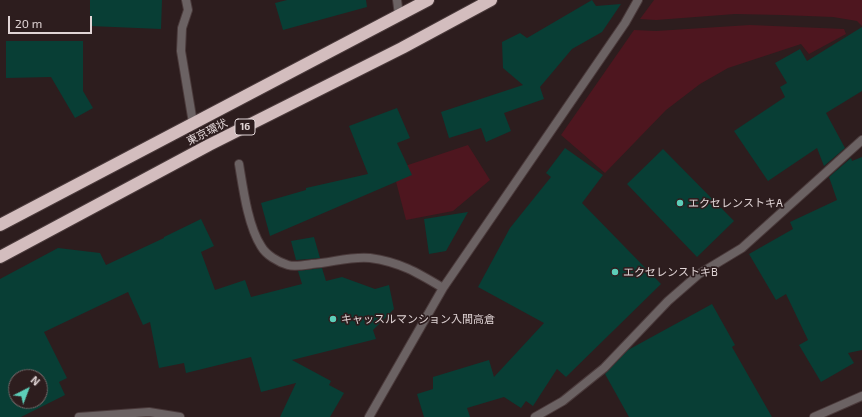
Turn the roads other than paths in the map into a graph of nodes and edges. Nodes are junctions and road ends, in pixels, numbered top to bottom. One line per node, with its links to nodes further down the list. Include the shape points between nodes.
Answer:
1 (186, 0): 7 (street, via 188,10 182,28 182,51)
2 (397, 0): 6 (street)
3 (428, 0): 6 (highway, 東京環状 / 16)
4 (491, 0): 11 (highway, 東京環状 / 16, via 209,145)
5 (638, 0): 12 (street, via 625,23)
6 (399, 15): 7 (highway, 東京環状 / 16)
7 (193, 123): 10 (highway, 東京環状 / 16)
8 (862, 140): 17 (street, via 742,248 699,274 668,301 604,368 563,401)
9 (239, 164): 12 (street, via 253,232 261,248 273,258 289,266 369,258 399,264)
10 (0, 225)
11 (0, 257)
12 (443, 288): 16 (street)
13 (862, 396): 18 (street)
14 (79, 417): 15 (street, via 149,412)
15 (180, 417)
16 (369, 417)
17 (536, 417)
18 (814, 417)

